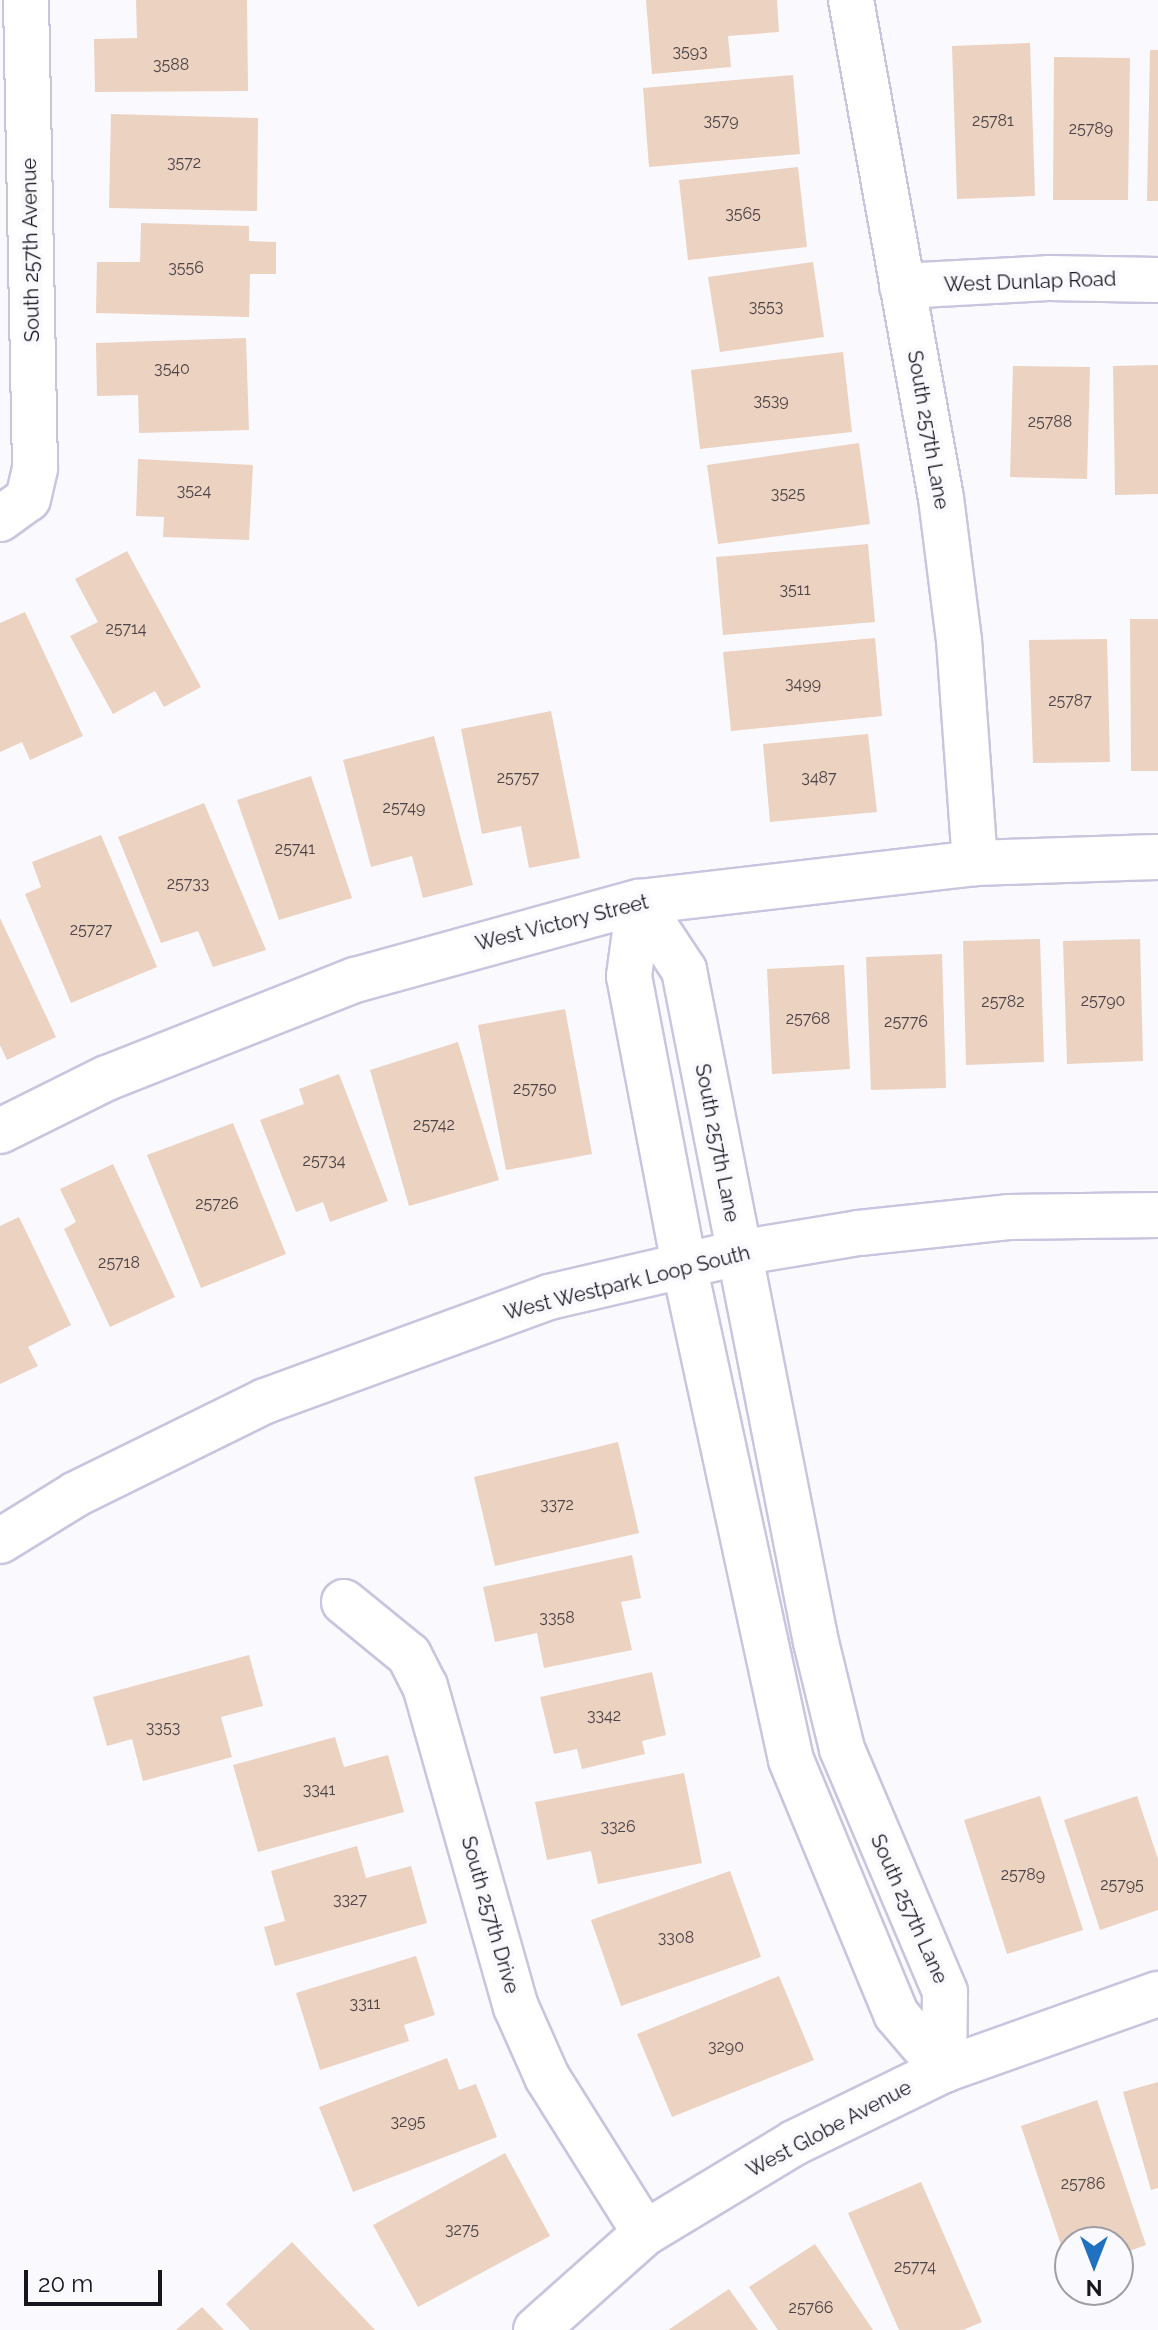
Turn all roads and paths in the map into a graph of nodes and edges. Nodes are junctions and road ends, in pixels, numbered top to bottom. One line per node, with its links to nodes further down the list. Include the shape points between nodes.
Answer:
1 (26, 0): 5 (street, South 257th Avenue, via 35,468)
2 (851, 0): 4 (street, South 257th Lane)
3 (1158, 280): 4 (street, West Dunlap Road, via 1048,278)
4 (902, 286): 7 (street, South 257th Lane, via 951,567)
5 (14, 509)
6 (1158, 857): 7 (street, West Victory Street)
7 (975, 863): 8 (street, West Victory Street)
8 (639, 902): 9 (street, West Victory Street, via 355,980 107,1078); 11 (street, South 257th Lane, via 684,970); 12 (street, via 629,976)
9 (0, 1131)
10 (1158, 1215): 11 (street, West Westpark Loop South, via 943,1222)
11 (738, 1253): 12 (street, West Westpark Loop South); 16 (street, South 257th Lane, via 842,1749 945,1992)
12 (684, 1265): 13 (street, West Westpark Loop South, via 549,1297 265,1401 76,1494); 16 (street, via 791,1760 896,2014)
13 (0, 1541)
14 (344, 1602): 17 (street, South 257th Drive, via 409,1655 425,1686 516,2007 547,2077)
15 (1158, 1994): 16 (street, West Globe Avenue)
16 (944, 2070): 17 (street, West Globe Avenue, via 794,2143)
17 (645, 2233): 18 (street, West Globe Avenue)
18 (536, 2330)

